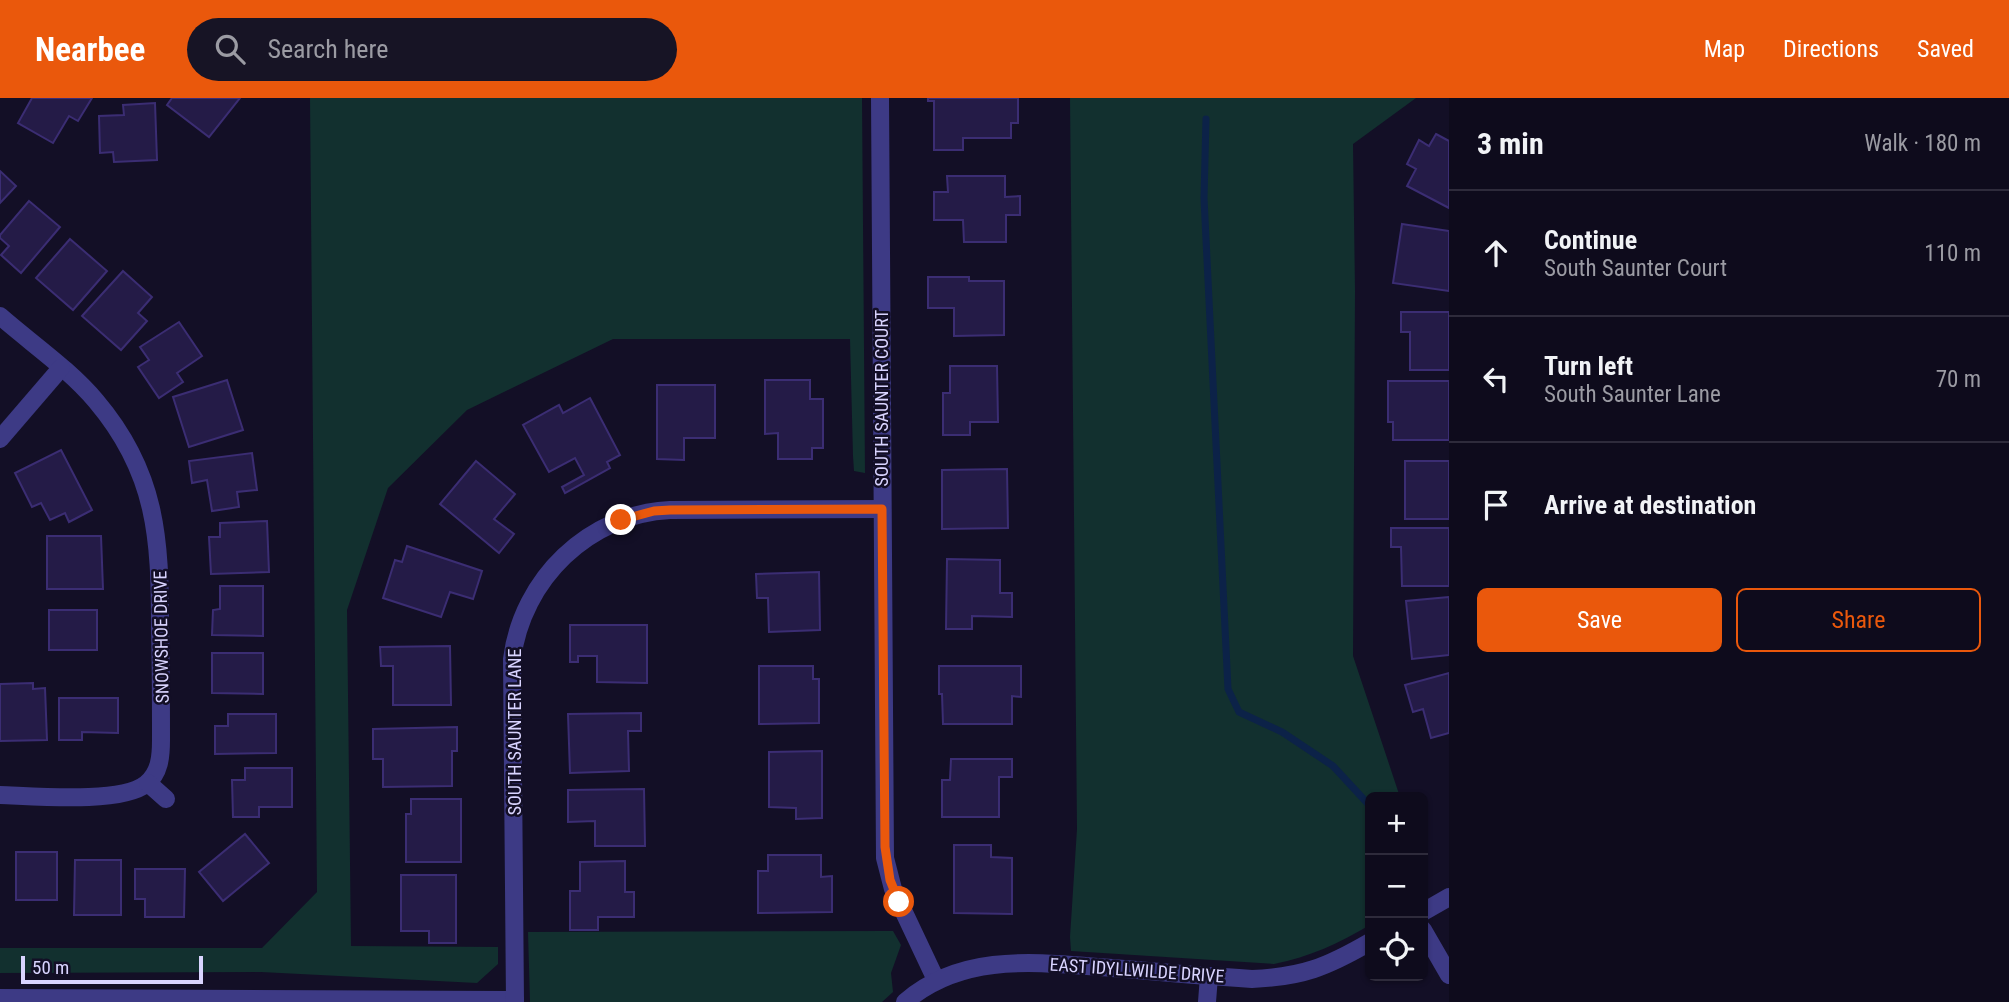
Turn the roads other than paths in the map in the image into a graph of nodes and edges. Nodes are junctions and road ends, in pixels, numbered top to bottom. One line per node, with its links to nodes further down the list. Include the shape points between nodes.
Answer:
1 (880, 98): 5 (street, SOUTH SAUNTER COURT)
2 (0, 316): 3 (street, SNOWSHOE DRIVE)
3 (61, 368): 4 (street); 6 (street, SNOWSHOE DRIVE, via 96,400 121,436 141,476 154,518 160,560 161,753)
4 (0, 439)
5 (882, 509): 15 (street, SOUTH SAUNTER COURT, via 886,858 893,889); 17 (street, SOUTH SAUNTER LANE, via 654,511 589,536 548,573 523,615 512,659)
6 (148, 783): 7 (street, via 130,792 100,796); 8 (street)
7 (0, 795)
8 (166, 799)
9 (1449, 897): 10 (street)
10 (1428, 909)
11 (1428, 939): 13 (street)
12 (1365, 945): 14 (street, EAST IDYLLWILDE DRIVE, via 1297,976)
13 (1449, 975)
14 (1209, 976): 15 (street, EAST IDYLLWILDE DRIVE, via 1010,962); 19 (street)
15 (936, 980): 18 (street, EAST IDYLLWILDE DRIVE)
16 (0, 998): 17 (street)
17 (515, 1001)
18 (905, 1002)
19 (1207, 1002)

